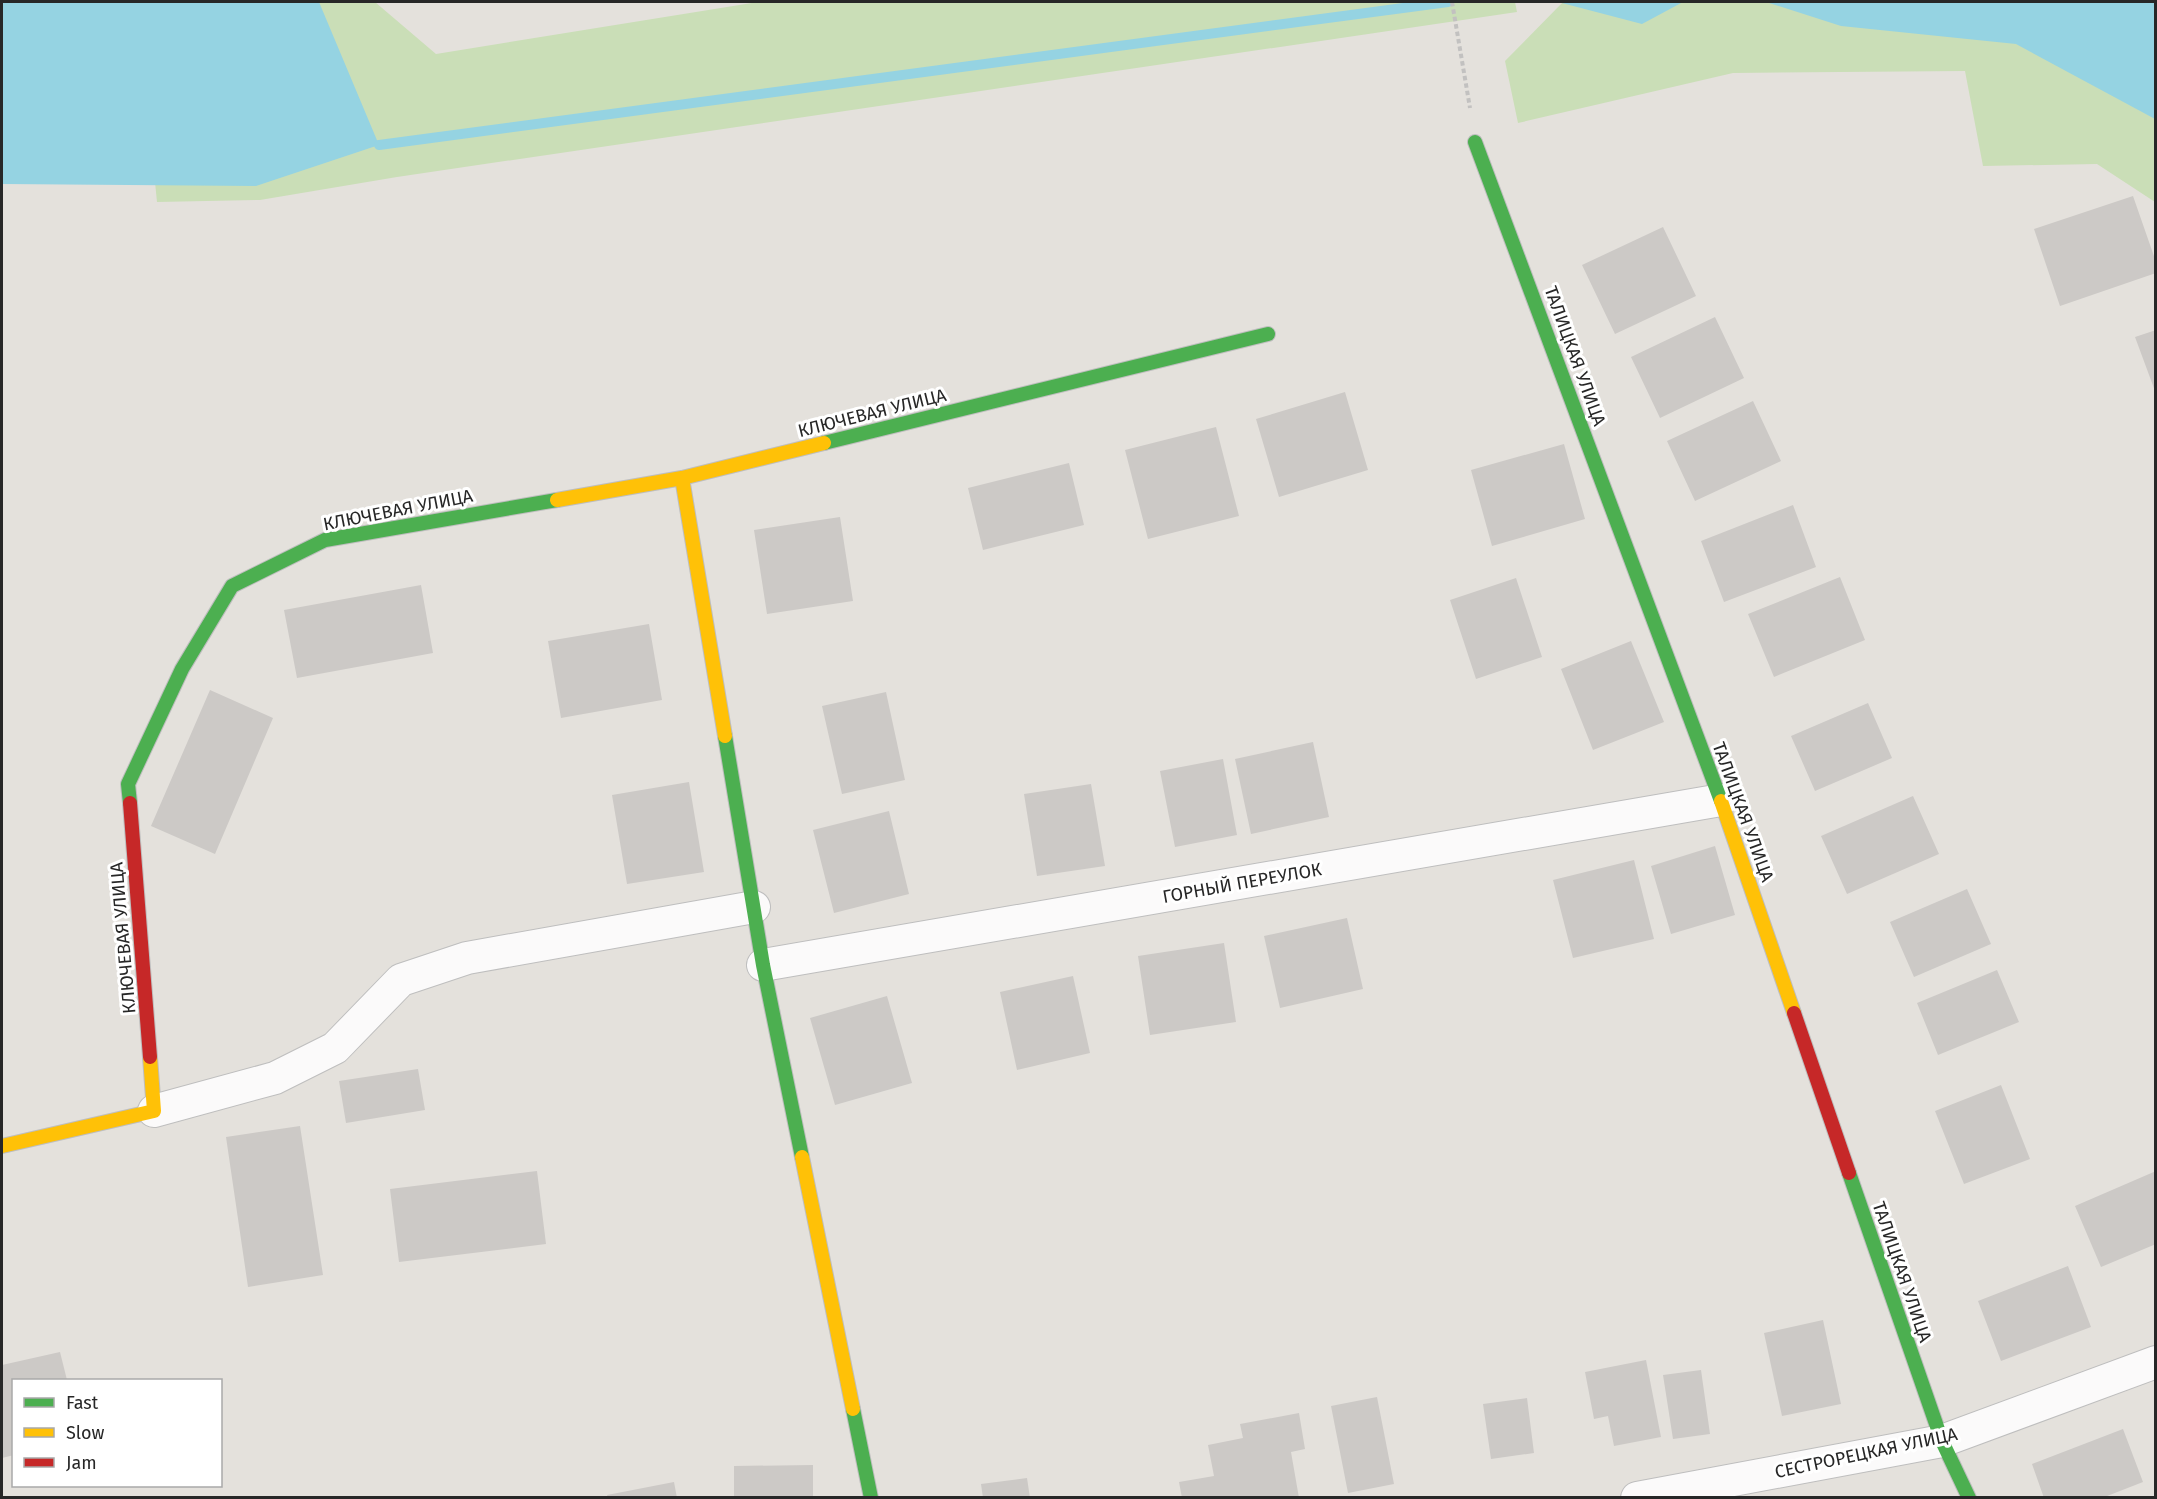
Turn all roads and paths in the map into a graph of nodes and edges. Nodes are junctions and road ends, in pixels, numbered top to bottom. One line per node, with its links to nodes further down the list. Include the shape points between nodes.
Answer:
1 (1452, 2): 2 (path)
2 (1476, 142): 5 (street, ТАЛИЦКАЯ УЛИЦА)
3 (1269, 334): 4 (street, КЛЮЧЕВАЯ УЛИЦА)
4 (682, 478): 6 (street); 8 (street, КЛЮЧЕВАЯ УЛИЦА, via 325,540 232,586 182,669 128,784)
5 (1721, 800): 7 (street, ГОРНЫЙ ПЕРЕУЛОК); 11 (street, ТАЛИЦКАЯ УЛИЦА)
6 (753, 907): 7 (street); 8 (street, via 467,958 401,980 334,1048 275,1078)
7 (763, 965): 12 (street)
8 (154, 1111): 9 (street)
9 (2, 1146)
10 (2156, 1362): 11 (street, СЕСТРОРЕЦКАЯ УЛИЦА)
11 (1942, 1441): 13 (street, СЕСТРОРЕЦКАЯ УЛИЦА); 14 (street, ТАЛИЦКАЯ УЛИЦА)
12 (871, 1497)
13 (1637, 1497)
14 (1969, 1497)

